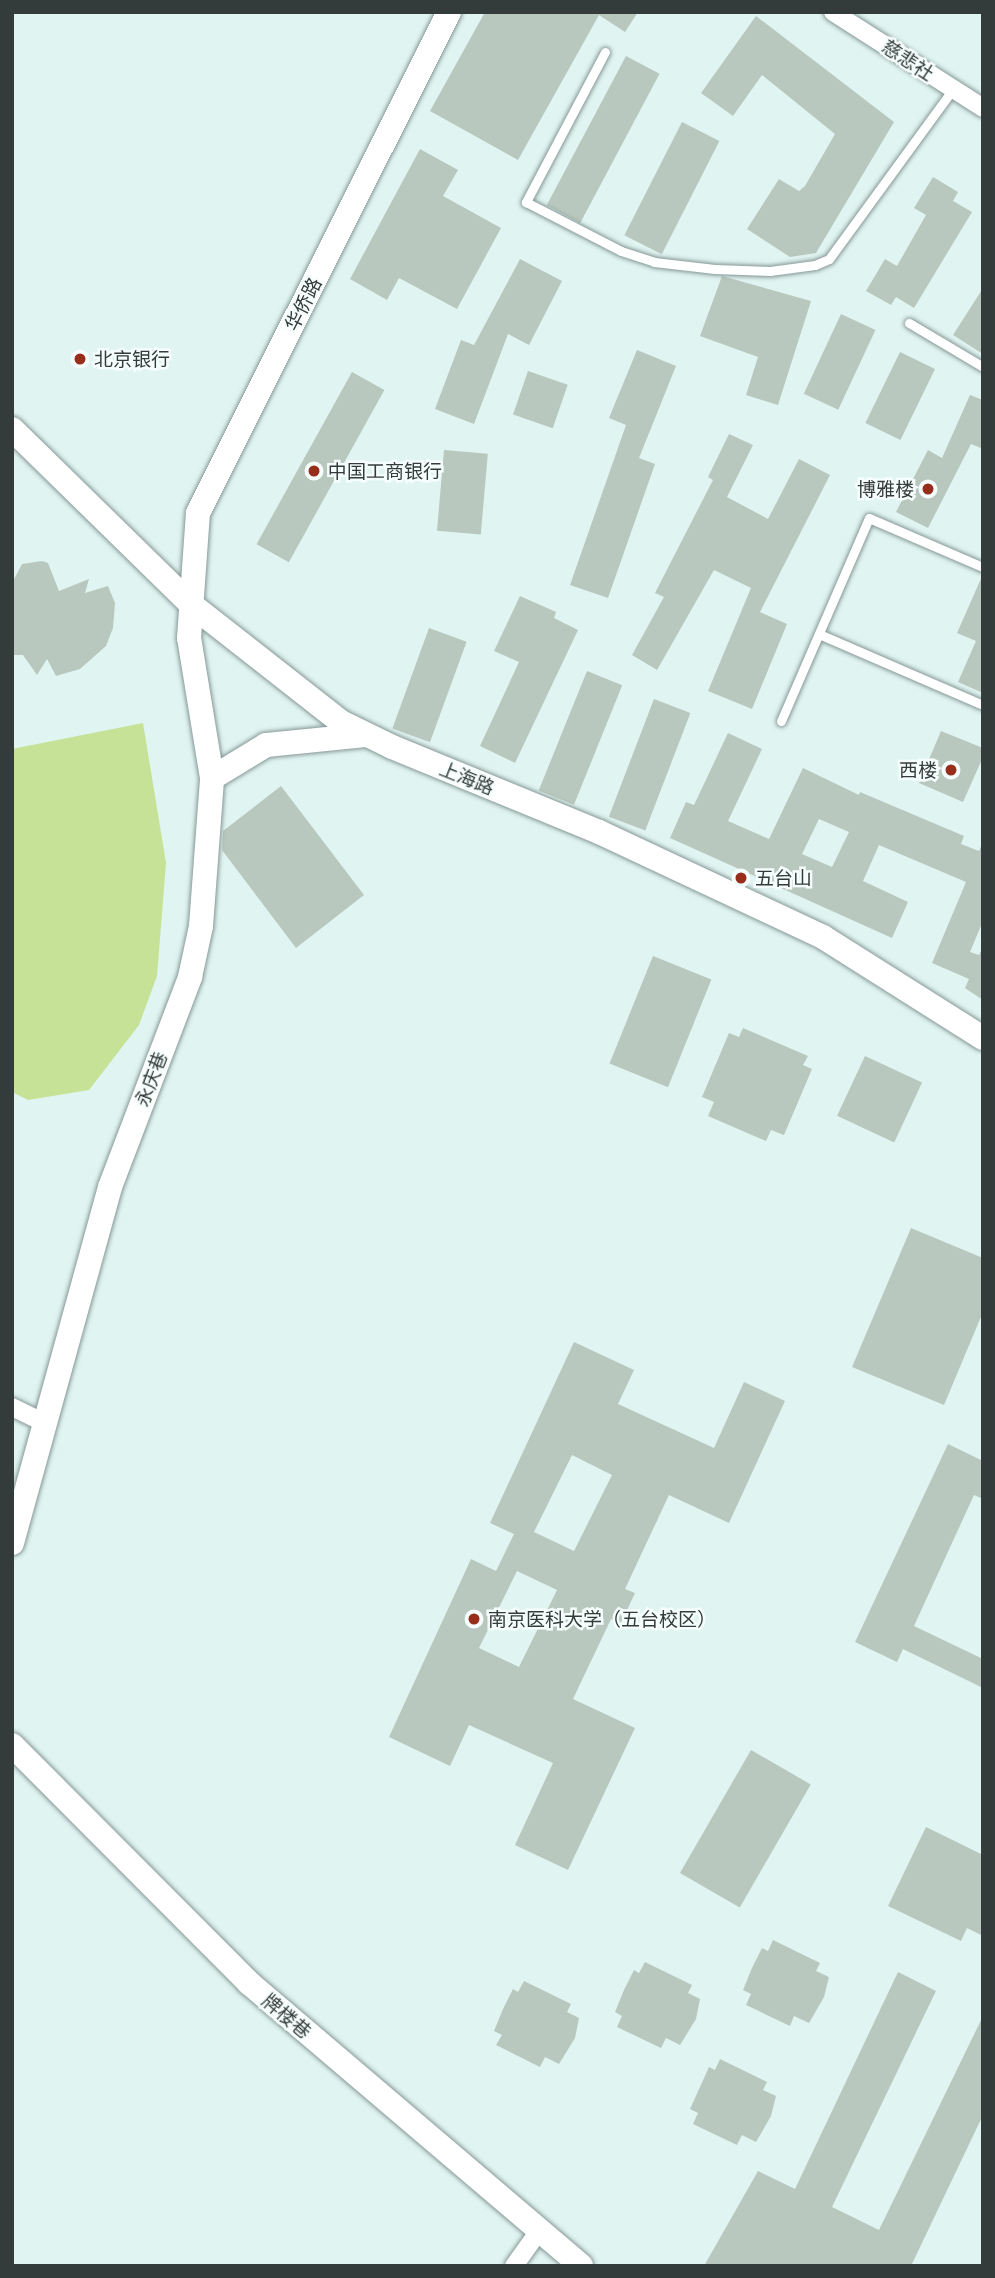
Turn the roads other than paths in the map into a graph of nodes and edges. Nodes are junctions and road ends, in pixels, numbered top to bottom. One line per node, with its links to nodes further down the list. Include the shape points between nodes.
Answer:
1 (449, 12): 10 (street, 华侨路, via 198,513)
2 (833, 12): 4 (street, 慈悲社)
3 (605, 52): 4 (lane, via 526,202 621,251 682,266 770,271 829,259)
4 (953, 89): 5 (street, 慈悲社)
5 (983, 108)
6 (909, 323): 7 (lane)
7 (983, 367)
8 (12, 429): 10 (street, 上海路)
9 (983, 567): 11 (lane, via 869,518)
10 (193, 606): 14 (street, 上海路, via 341,722); 15 (street, 永庆巷, via 189,638)
11 (819, 634): 12 (lane); 13 (lane)
12 (983, 705)
13 (781, 721)
14 (368, 735): 15 (street, via 266,745); 16 (street, 上海路, via 600,832 823,937)
15 (212, 778): 18 (street, 永庆巷, via 201,926 190,977 110,1186)
16 (983, 1038)
17 (12, 1407): 18 (street)
18 (45, 1423): 19 (street, 永庆巷)
19 (12, 1543)
20 (12, 1745): 21 (street, 牌楼巷, via 249,1983)
21 (539, 2231): 22 (street); 23 (street, 牌楼巷)
22 (514, 2266)
23 (581, 2266)

